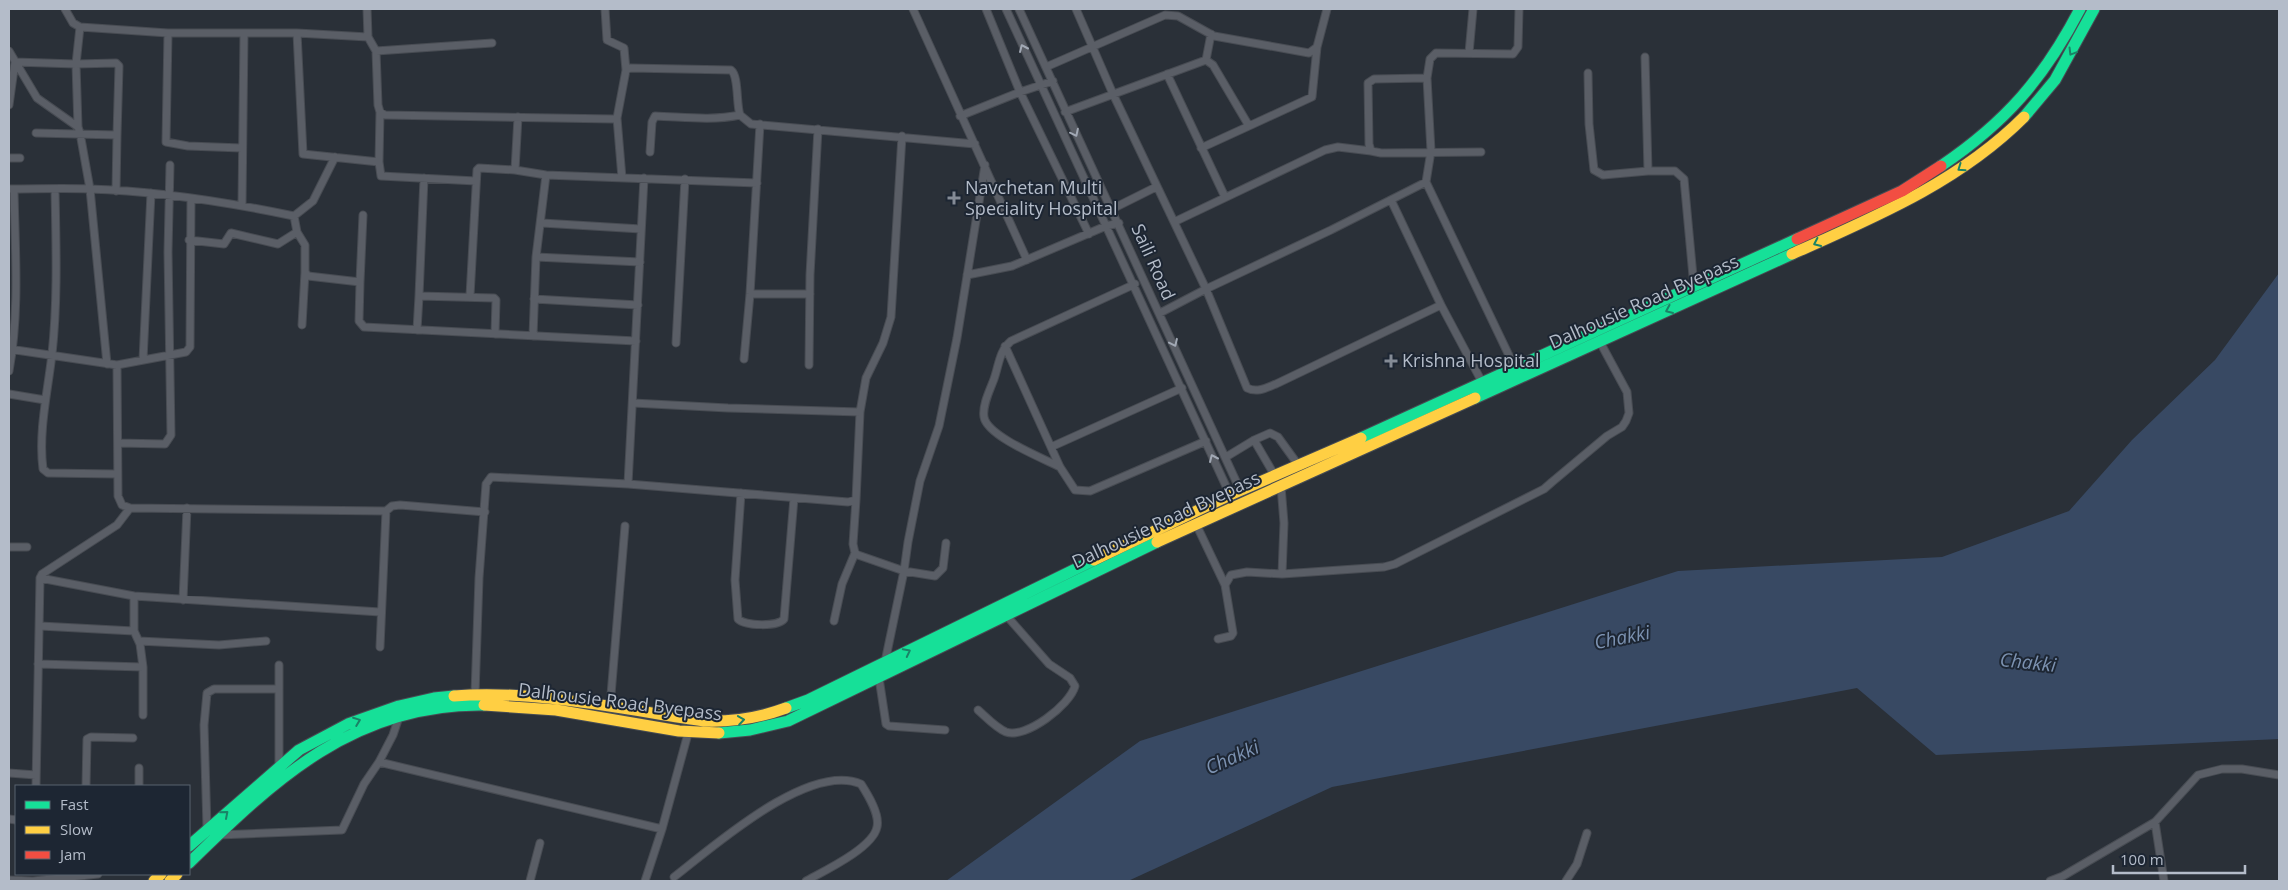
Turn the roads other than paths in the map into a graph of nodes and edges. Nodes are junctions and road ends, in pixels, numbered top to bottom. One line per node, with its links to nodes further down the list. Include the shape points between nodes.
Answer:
1 (65, 9): 14 (street, via 73,23)
2 (367, 9): 19 (street)
3 (605, 9): 31 (street, via 607,40 624,48)
4 (913, 9): 43 (street)
5 (986, 9): 37 (street)
6 (1006, 9): 36 (street, one-way to 6)
7 (1019, 9): 30 (street, Saili Road)
8 (1076, 9): 21 (street)
9 (1327, 9): 22 (street)
10 (1473, 9): 25 (street)
11 (1519, 9): 25 (street, via 1516,52 1509,55)
12 (2080, 9): 105 (highway, via 2052,58 2017,105 1968,148 1902,191)
13 (2094, 9): 121 (highway, Dalhousie Road Byepass, one-way to 121, via 2068,58 2039,99 2004,136 1944,180 1891,209)
14 (80, 27): 15 (street); 29 (street)
15 (168, 33): 16 (street); 54 (street, via 166,142)
16 (244, 33): 17 (street); 54 (street)
17 (298, 33): 19 (street); 60 (street, via 303,154)
18 (1210, 34): 21 (street, via 1178,16 1164,15); 22 (street, via 1304,52 1314,51); 27 (street)
19 (368, 37): 24 (street)
20 (492, 43): 24 (street)
21 (1092, 46): 30 (street); 38 (street)
22 (1317, 47): 47 (street, via 1312,97)
23 (9, 51): 28 (street)
24 (376, 51): 40 (street)
25 (1469, 53): 34 (street, via 1436,53 1431,56)
26 (1645, 57): 67 (street)
27 (1206, 60): 33 (street); 47 (street, via 1213,65)
28 (15, 62): 29 (street); 39 (street); 49 (street, via 37,98)
29 (76, 64): 49 (street); 51 (street, via 119,64)
30 (1046, 67): 35 (street, Saili Road)
31 (626, 70): 42 (street, via 731,70 735,75); 45 (street)
32 (1588, 73): 67 (street, via 1594,170 1603,175)
33 (1167, 74): 38 (street); 55 (street)
34 (1427, 78): 56 (street, via 1374,79 1368,83); 57 (street)
35 (1053, 81): 36 (street); 41 (street, Saili Road)
36 (1041, 86): 37 (street); 93 (street)
37 (1020, 92): 43 (street); 96 (street)
38 (1113, 94): 41 (street); 76 (street)
39 (9, 105)
40 (380, 112): 44 (street, via 390,116); 63 (street)
41 (1066, 112): 87 (street, Saili Road, one-way to 87)
42 (740, 115): 46 (street, via 751,124); 58 (street, via 693,120 655,116)
43 (960, 116): 53 (street)
44 (518, 117): 45 (street); 66 (street)
45 (617, 118): 70 (street)
46 (760, 124): 48 (street); 75 (street)
47 (1249, 126): 55 (street)
48 (818, 129): 52 (street); 109 (street)
49 (79, 130): 50 (street); 51 (street); 79 (street)
50 (36, 133)
51 (117, 135): 80 (street)
52 (902, 136): 53 (street); 139 (street, via 891,317 866,378)
53 (975, 144): 65 (street)
54 (242, 148): 86 (street)
55 (1201, 148): 83 (street)
56 (1371, 151): 57 (street); 83 (street, via 1338,147 1325,150)
57 (1431, 151): 59 (street); 74 (street)
58 (650, 152)
59 (1481, 152)
60 (335, 156): 63 (street); 89 (street, via 313,201)
61 (9, 158): 62 (street)
62 (20, 158)
63 (379, 162): 69 (street, via 381,176)
64 (170, 165): 82 (street)
65 (985, 165): 99 (street); 102 (street)
66 (515, 170): 68 (street); 73 (street, via 479,168)
67 (1648, 171): 105 (street, via 1675,171 1684,180)
68 (546, 175): 70 (street); 91 (street)
69 (424, 178): 73 (street); 110 (street)
70 (622, 178): 71 (street)
71 (644, 178): 72 (street); 94 (street)
72 (685, 179): 75 (street); 122 (street)
73 (476, 181): 111 (street)
74 (1426, 182): 85 (street); 132 (street)
75 (756, 183): 108 (street)
76 (1156, 187): 87 (street); 90 (street)
77 (12, 188): 78 (street); 107 (street)
78 (55, 188): 79 (street); 126 (street, via 57,289)
79 (90, 188): 80 (street); 129 (street)
80 (116, 191): 81 (street)
81 (151, 193): 82 (street); 128 (street)
82 (170, 196): 84 (street); 125 (street)
83 (1225, 197): 90 (street)
84 (190, 198): 86 (street); 97 (street)
85 (1391, 200): 106 (street); 114 (street)
86 (242, 205): 89 (street)
87 (1112, 209): 92 (street, Saili Road)
88 (363, 215): 103 (street)
89 (294, 216): 95 (street)
90 (1174, 222): 106 (street)
91 (542, 223): 94 (street); 98 (street)
92 (1119, 223): 93 (street); 115 (street, Saili Road)
93 (1106, 226): 96 (street); 104 (street)
94 (641, 229): 100 (street)
95 (297, 232): 97 (street, via 278,244 231,233 224,244); 101 (street, via 305,246)
96 (1089, 234): 99 (street)
97 (189, 240): 125 (street, via 190,347 186,352)
98 (536, 257): 100 (street); 112 (street)
99 (1027, 260): 102 (street)
100 (640, 262): 113 (street)
101 (305, 272): 103 (street, via 308,276); 116 (street)
102 (967, 275): 164 (street, via 939,426 920,481)
103 (360, 282): 117 (street, via 359,321 364,327)
104 (1135, 284): 123 (street); 135 (street)
105 (1694, 287): 132 (highway)
106 (1206, 289): 114 (street, via 1243,384 1252,391 1276,384); 115 (street)
107 (12, 292): 124 (street)
108 (750, 294): 109 (street); 127 (street)
109 (810, 294): 131 (street)
110 (419, 296): 111 (street); 117 (street)
111 (470, 296): 118 (street, via 496,300)
112 (534, 299): 113 (street); 119 (street)
113 (638, 305): 120 (street)
114 (1441, 305): 134 (street)
115 (1160, 313): 144 (street, Saili Road, one-way to 144)
116 (302, 325)
117 (417, 330): 118 (street)
118 (496, 334): 119 (street)
119 (533, 336): 120 (street)
120 (636, 341): 138 (street)
121 (1600, 342): 148 (highway, Dalhousie Road Byepass); 165 (street, via 1627,392 1629,412 1626,421 1544,489 1395,564 1368,569)
122 (676, 343)
123 (1005, 346): 143 (street); 146 (street, via 984,411 986,424 1010,441)
124 (11, 349): 126 (street); 133 (street)
125 (171, 354): 128 (street); 142 (street, via 169,440 165,444)
126 (52, 355): 129 (street); 137 (street)
127 (744, 359)
128 (143, 360): 130 (street)
129 (107, 364): 130 (street)
130 (117, 365): 142 (street)
131 (809, 365)
132 (1515, 368): 134 (highway)
133 (9, 371)
134 (1482, 382): 145 (highway)
135 (1182, 388): 141 (street); 143 (street)
136 (9, 394): 137 (street)
137 (45, 400): 147 (street, via 44,470)
138 (633, 403): 139 (street); 149 (street)
139 (860, 412): 153 (street)
140 (1254, 440): 144 (street); 145 (street, via 1275,434); 148 (street)
141 (1206, 441): 146 (street, via 1090,491 1075,490); 152 (street, one-way to 141)
142 (119, 443): 147 (street)
143 (1051, 447): 146 (street)
144 (1226, 457): 152 (street, Saili Road)
145 (1299, 466): 148 (highway)
146 (1060, 467)
147 (118, 474): 154 (street, via 118,499)
148 (1278, 481): 152 (highway, Dalhousie Road Byepass); 165 (street, via 1284,523)
149 (628, 484): 150 (street); 157 (street, via 491,477 486,484)
150 (742, 493): 151 (street); 151 (street, via 735,580 738,619 748,623 776,624 784,619)
151 (794, 498): 153 (street)
152 (1238, 498): 158 (highway, Dalhousie Road Byepass); 179 (highway, one-way to 152, via 1021,594)
153 (856, 500): 163 (street)
154 (130, 508): 155 (street); 166 (street, via 118,525)
155 (187, 508): 156 (street); 169 (street)
156 (386, 511): 157 (street, via 400,505); 170 (street)
157 (484, 512): 185 (street)
158 (1196, 524): 167 (street); 171 (highway, Dalhousie Road Byepass)
159 (625, 526): 186 (street)
160 (946, 543): 164 (street, via 940,573 930,576)
161 (9, 547): 162 (street)
162 (27, 547)
163 (855, 553): 164 (street); 172 (street, via 842,584)
164 (904, 571): 179 (street)
165 (1282, 574): 167 (street, via 1237,573 1231,575)
166 (40, 578): 168 (street); 173 (street)
167 (1225, 585): 175 (street, via 1233,633)
168 (134, 596): 169 (street); 174 (street)
169 (183, 600): 170 (street)
170 (380, 612): 178 (street)
171 (1005, 614): 183 (highway, Dalhousie Road Byepass); 187 (street, via 1049,664 1070,678 1075,686 1051,715 1014,732 1004,731)
172 (834, 622)
173 (40, 626): 174 (street); 180 (street)
174 (134, 631): 176 (street)
175 (1218, 639)
176 (139, 641): 177 (street, via 219,645); 182 (street)
177 (266, 642)
178 (380, 647)
179 (885, 663): 186 (highway, one-way to 179, via 704,721 745,720 808,700)
180 (38, 664): 182 (street); 197 (street)
181 (278, 665): 184 (street)
182 (143, 667): 188 (street)
183 (879, 678): 190 (highway, Dalhousie Road Byepass, via 788,721 726,733); 191 (street, via 886,724)
184 (279, 690): 194 (street); 203 (street, via 214,689 207,692 204,725)
185 (475, 694): 186 (highway); 194 (highway, one-way to 185, via 321,738 371,715 434,698)
186 (610, 707)
187 (978, 710)
188 (143, 715)
189 (399, 716): 190 (highway, Dalhousie Road Byepass, via 435,707 496,704 552,709); 193 (street); 206 (highway, Dalhousie Road Byepass, via 359,730 314,754)
190 (689, 730): 204 (street)
191 (945, 730)
192 (133, 738): 200 (street, via 87,739)
193 (379, 762): 204 (street); 206 (street, via 364,784 342,830)
194 (279, 765): 203 (highway, one-way to 194)
195 (139, 768): 201 (street)
196 (9, 773): 197 (street)
197 (36, 775): 199 (street)
198 (2279, 775): 202 (street, via 2242,769 2207,771 2192,779)
199 (36, 785)
200 (86, 785)
201 (139, 785)
202 (2155, 822): 217 (street); 218 (street)
203 (208, 828): 208 (highway)
204 (662, 829): 214 (street)
205 (1587, 833): 216 (street, via 1578,864)
206 (218, 836): 209 (highway, Dalhousie Road Byepass)
207 (540, 842): 213 (street)
208 (190, 845)
209 (190, 862)
210 (87, 875): 212 (street)
211 (674, 877): 215 (street, via 761,810 798,791 828,781 861,784 876,818 875,831 864,845)
212 (9, 880)
213 (530, 881)
214 (645, 881)
215 (806, 881)
216 (1566, 881)
217 (2050, 881)
218 (2164, 881)

